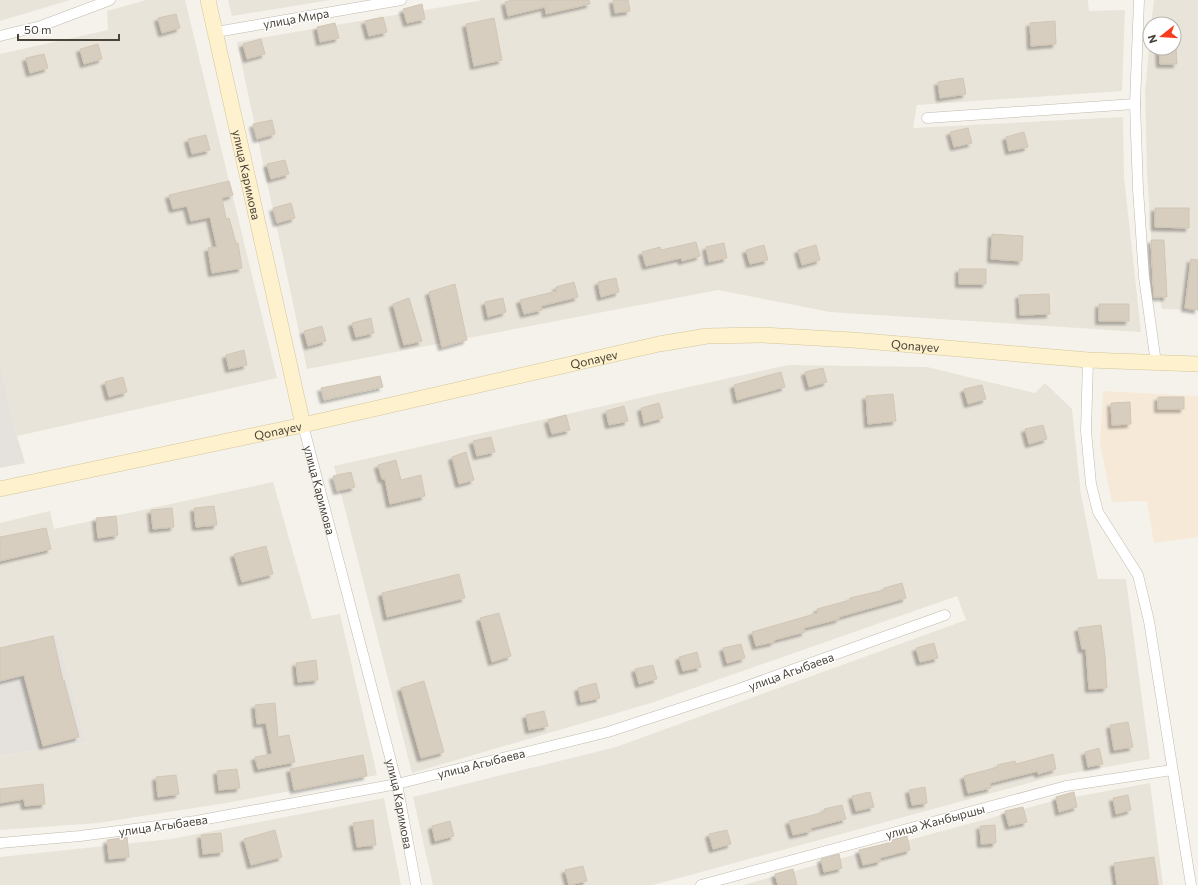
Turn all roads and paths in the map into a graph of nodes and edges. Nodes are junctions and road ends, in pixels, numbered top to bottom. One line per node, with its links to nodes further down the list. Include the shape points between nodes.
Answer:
1 (110, 0): 6 (street, via 41,26)
2 (208, 0): 5 (main road, улица Каримова)
3 (401, 0): 5 (street, улица Мира)
4 (1139, 0): 7 (street)
5 (216, 32): 12 (main road, улица Каримова)
6 (0, 36)
7 (1135, 104): 8 (street); 10 (street, via 1144,277)
8 (927, 118)
9 (1088, 360): 10 (main road, Qonayev); 12 (main road, Qonayev, via 853,340 707,336 659,344); 15 (street, via 1086,431 1091,484 1098,512 1138,575 1149,621)
10 (1156, 363): 11 (main road, Qonayev)
11 (1198, 364)
12 (303, 425): 13 (main road, Qonayev); 16 (street, улица Каримова)
13 (0, 490)
14 (945, 615): 16 (street, улица Агыбаева, via 736,690 608,732)
15 (1172, 770): 19 (street, улица Жанбыршы, via 1066,786); 20 (street)
16 (397, 784): 17 (street, улица Агыбаева, via 196,821); 18 (street, улица Каримова)
17 (0, 843)
18 (416, 885)
19 (701, 885)
20 (1191, 885)

